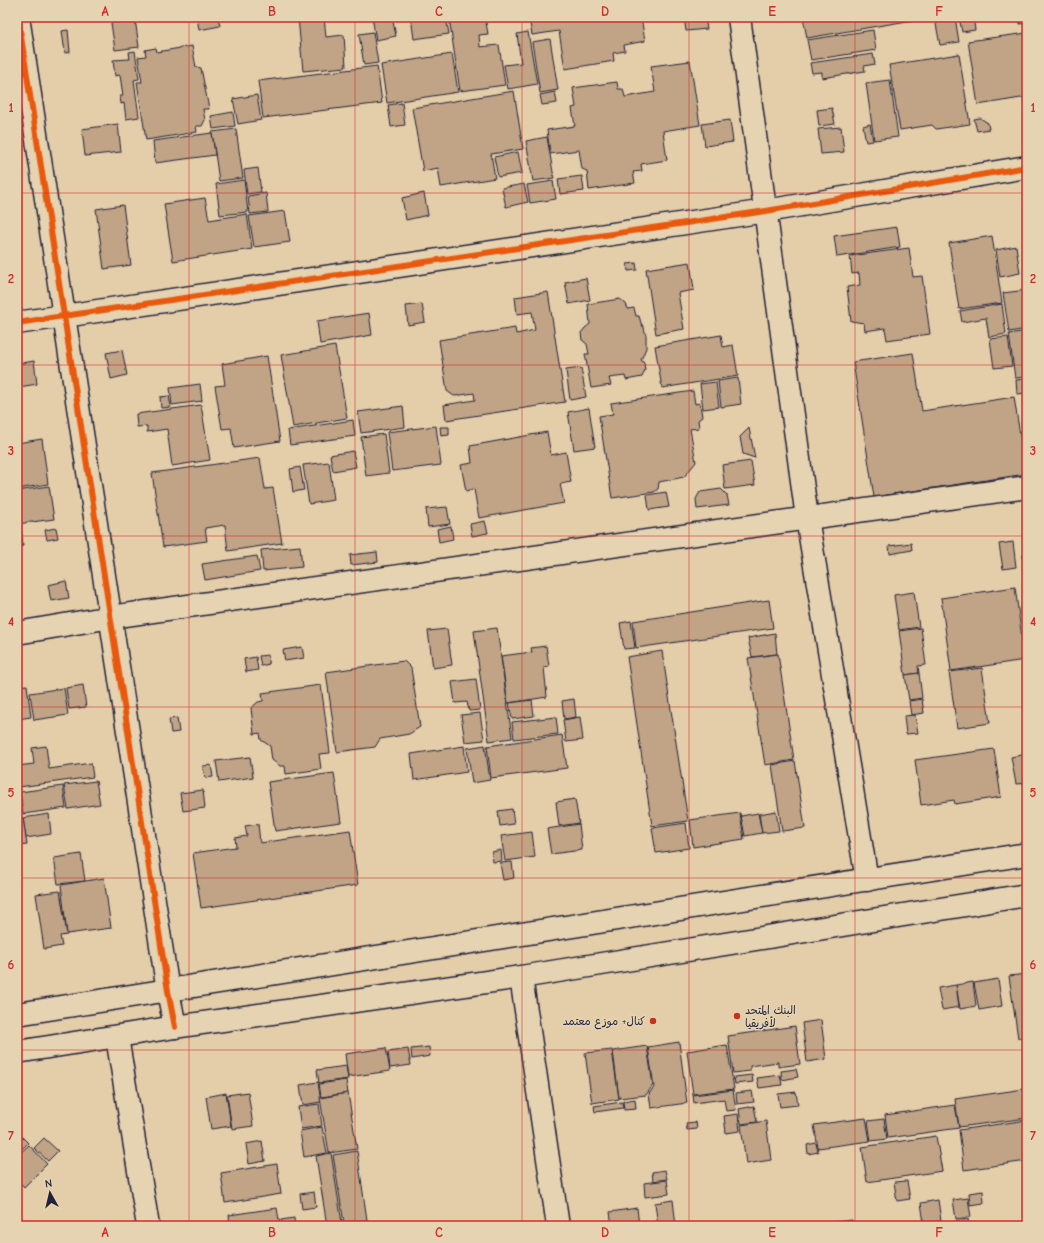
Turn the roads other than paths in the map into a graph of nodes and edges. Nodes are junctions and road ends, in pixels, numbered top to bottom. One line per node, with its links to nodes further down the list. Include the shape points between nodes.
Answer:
1 (18, 17): 5 (street)
2 (739, 17): 4 (street)
3 (1027, 167): 4 (street)
4 (766, 210): 5 (street); 8 (street)
5 (65, 316): 6 (street); 9 (street)
6 (17, 323)
7 (1027, 487): 8 (street)
8 (807, 518): 9 (street); 12 (street)
9 (111, 617): 10 (street); 15 (street)
10 (17, 633)
11 (1027, 854): 12 (street)
12 (868, 880): 15 (street)
13 (1027, 895): 14 (street)
14 (521, 977): 17 (street); 21 (street)
15 (168, 991): 16 (street); 17 (street)
16 (17, 1014)
17 (175, 1027): 18 (street)
18 (117, 1037): 19 (street); 20 (street)
19 (17, 1052)
20 (148, 1226)
21 (558, 1226)

